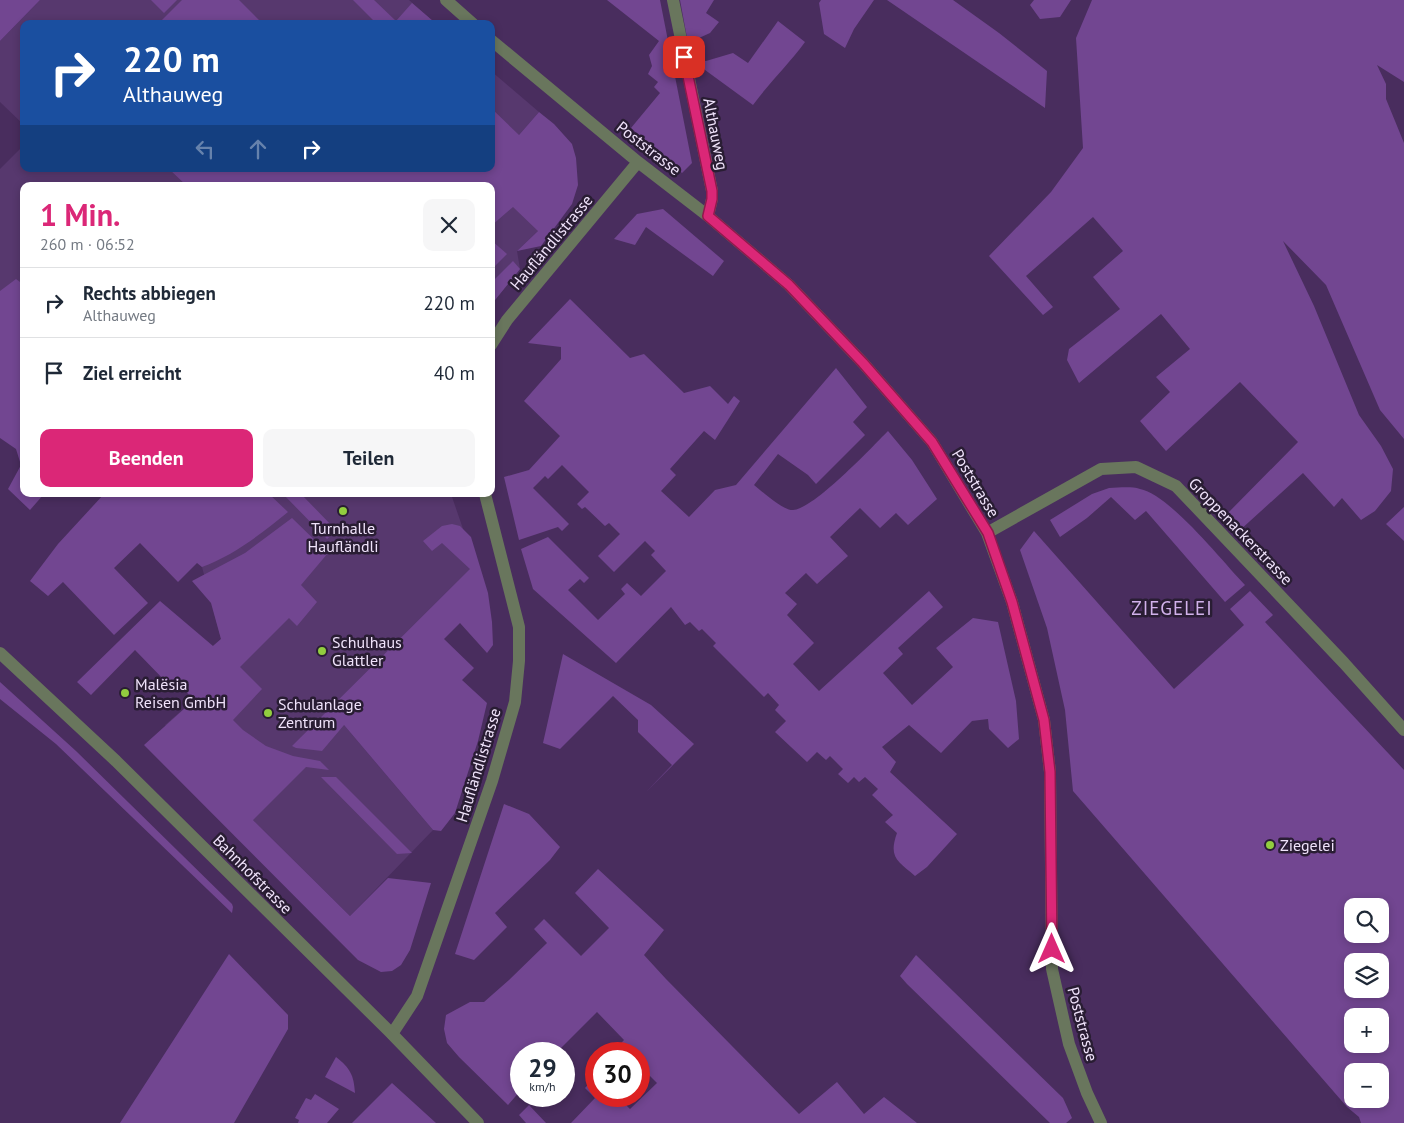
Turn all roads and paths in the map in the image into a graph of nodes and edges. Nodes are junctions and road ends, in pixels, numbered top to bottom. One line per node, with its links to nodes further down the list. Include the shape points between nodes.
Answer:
1 (446, 0): 3 (street)
2 (673, 0): 6 (street, Althauweg, via 712,191)
3 (468, 20)
4 (495, 44): 5 (street, Poststrasse)
5 (638, 162): 6 (street, Poststrasse); 7 (street, Haufländlistrasse, via 507,320)
6 (708, 216): 9 (street, Poststrasse, via 789,285 863,363 932,442)
7 (495, 340)
8 (486, 497): 12 (street, Haufländlistrasse, via 519,627 515,702 492,781 417,996)
9 (988, 533): 11 (street, Groppenackerstrasse, via 1101,470 1136,467 1176,486); 14 (street, Poststrasse, via 1012,602 1044,720 1050,772 1052,969 1074,1059)
10 (0, 653): 12 (street, Bahnhofstrasse, via 116,761)
11 (1404, 730)
12 (392, 1034): 13 (street, Bahnhofstrasse)
13 (478, 1123)
14 (1101, 1123)

